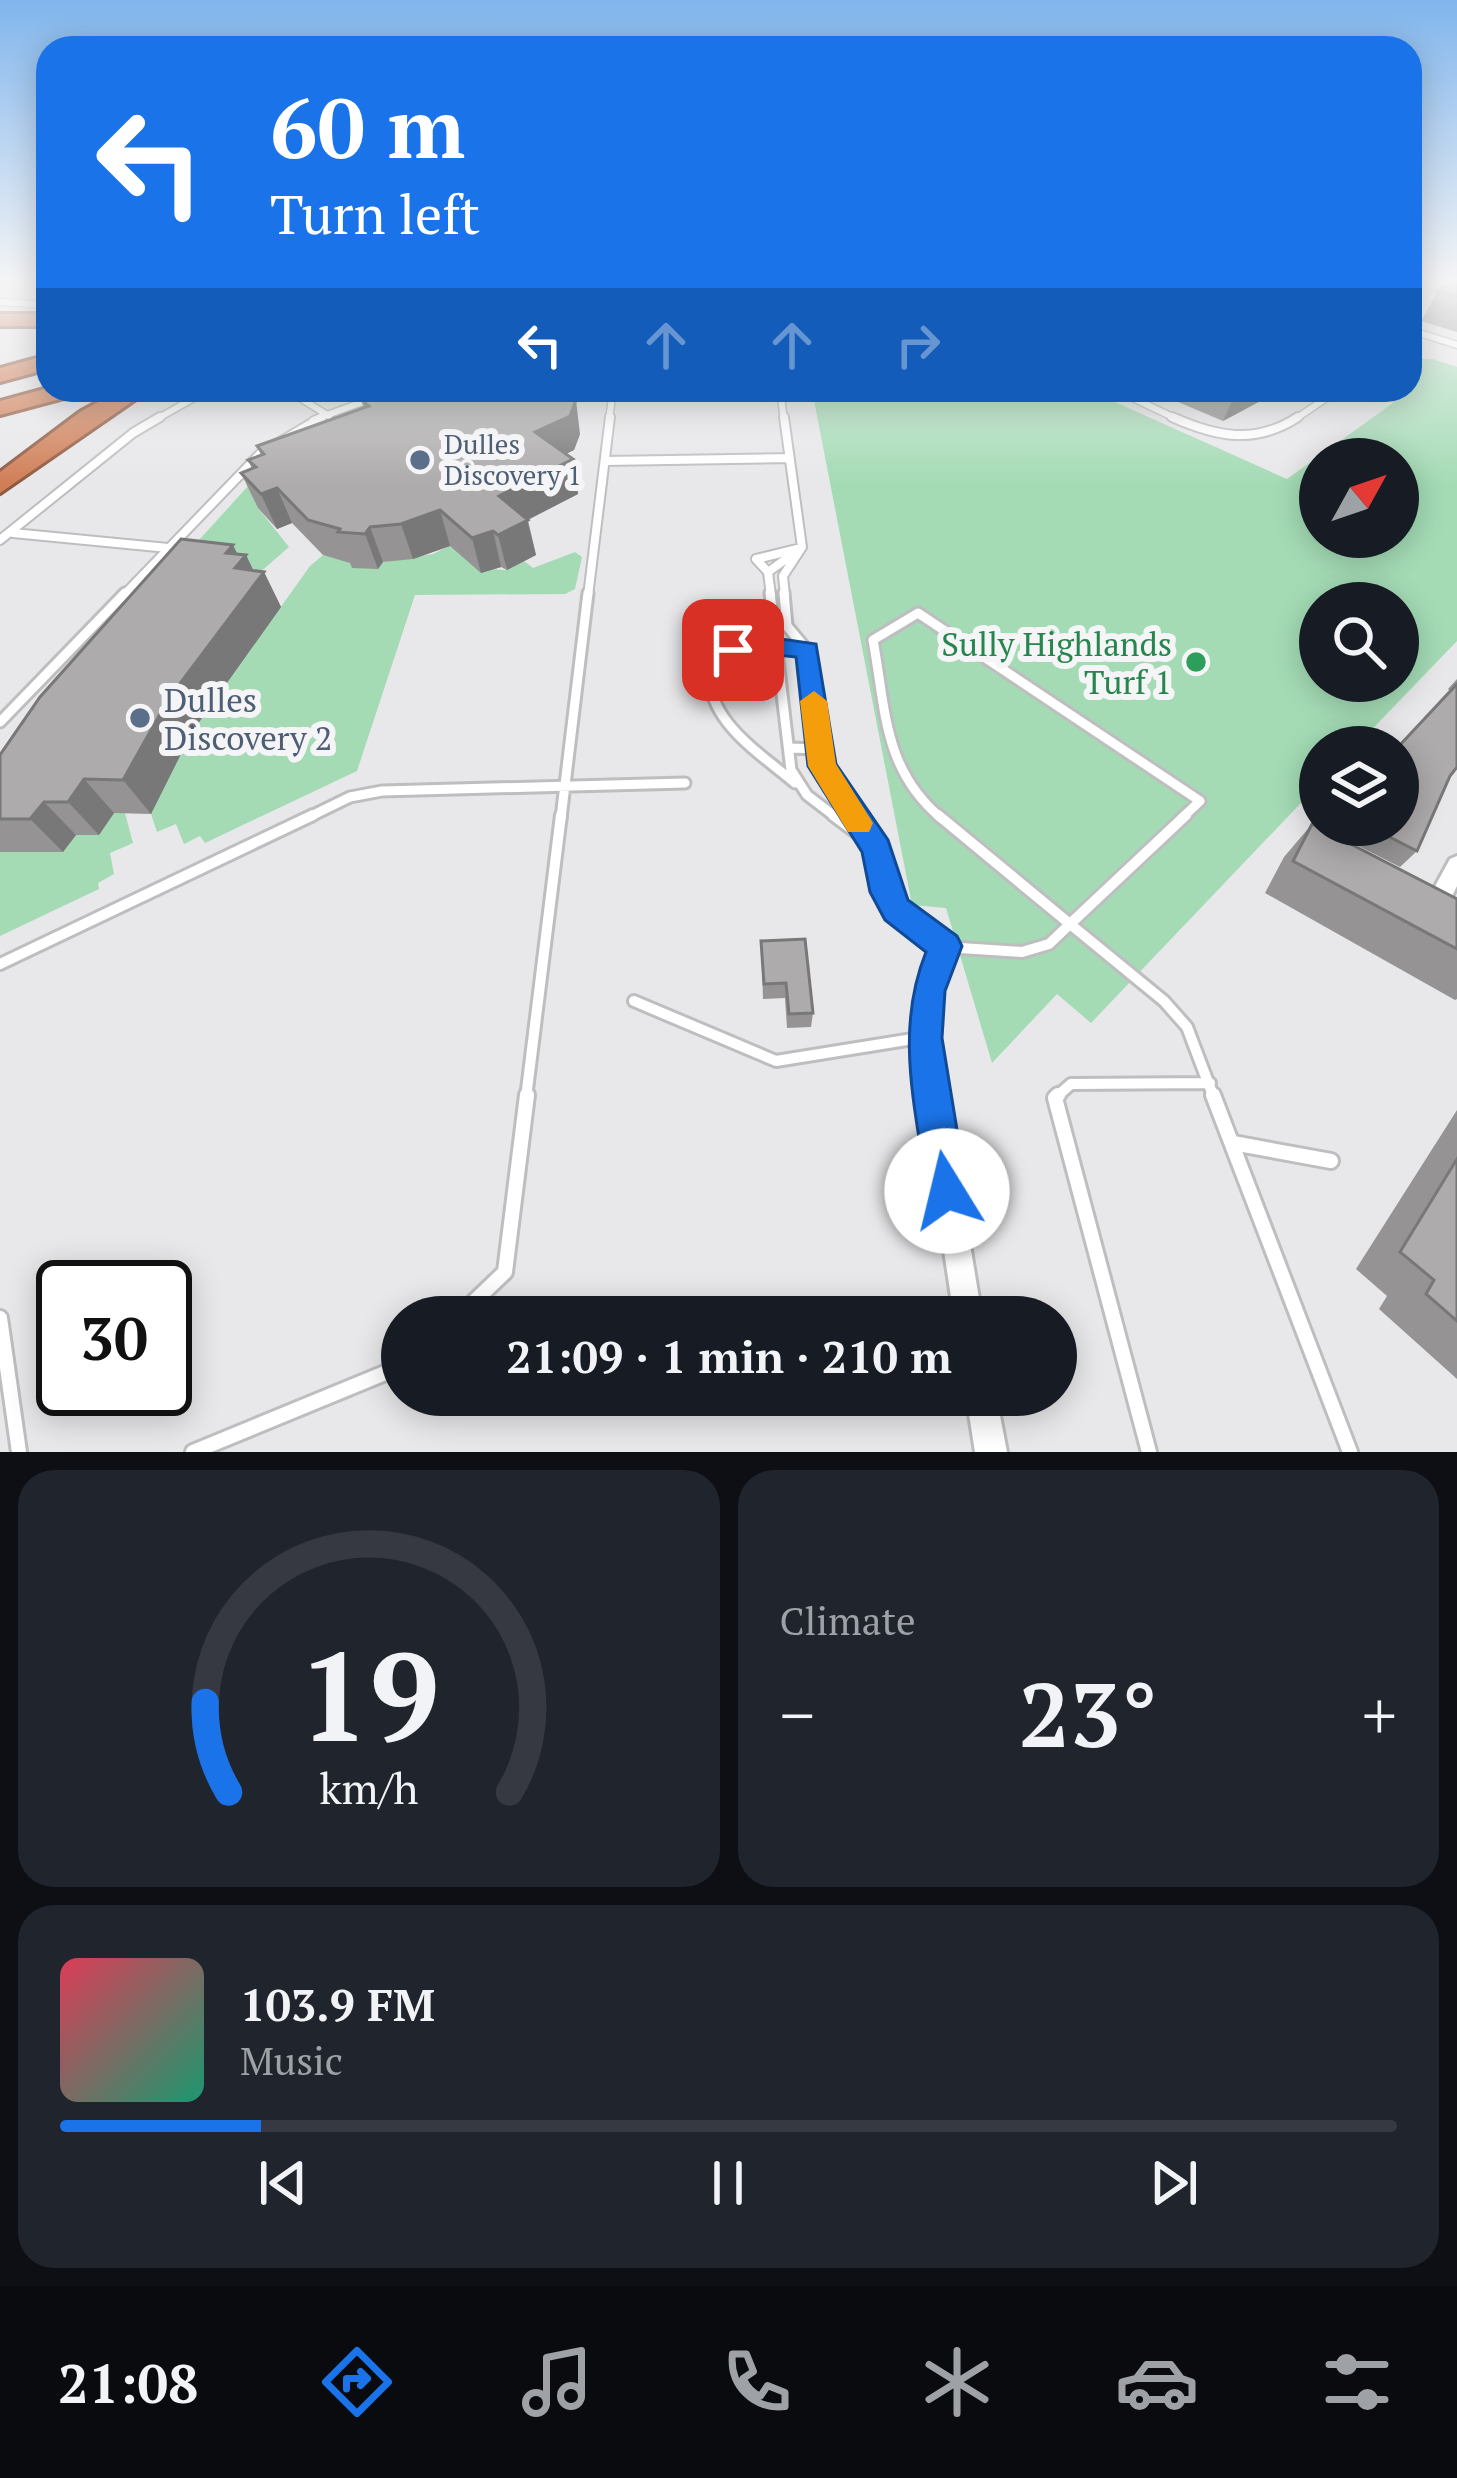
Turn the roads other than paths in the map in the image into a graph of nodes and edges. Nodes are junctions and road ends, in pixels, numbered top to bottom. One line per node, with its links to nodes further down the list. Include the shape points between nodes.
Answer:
1 (36, 354): 2 (highway)
2 (0, 363)
3 (36, 365): 4 (highway)
4 (0, 375)
5 (36, 385): 6 (highway)
6 (0, 395)
7 (36, 398): 16 (highway)
8 (116, 402): 21 (highway)
9 (188, 402): 22 (lane, via 120,443)
10 (306, 402): 17 (lane)
11 (362, 402): 17 (lane)
12 (612, 402): 20 (lane)
13 (782, 402): 19 (lane)
14 (1144, 402): 15 (lane, via 1210,431 1248,437 1270,433)
15 (1319, 402)
16 (0, 408)
17 (326, 415): 18 (lane); 25 (lane, via 260,454)
18 (354, 418)
19 (789, 458): 20 (lane); 24 (lane)
20 (605, 461): 33 (lane)
21 (0, 485)
22 (13, 533): 23 (lane); 25 (lane)
23 (0, 540)
24 (802, 547): 26 (lane); 26 (lane, via 756,559); 28 (lane, via 783,576 787,626)
25 (168, 548): 29 (lane)
26 (768, 572): 27 (lane)
27 (776, 646): 28 (lane); 30 (lane); 34 (lane, via 749,644 719,658 706,693)
28 (807, 650): 31 (lane)
29 (1, 719)
30 (789, 748): 31 (lane); 34 (lane, via 791,770)
31 (820, 749): 35 (lane, via 834,790)
32 (685, 783): 33 (lane)
33 (565, 786): 40 (lane, via 350,797); 46 (lane, via 505,1272)
34 (807, 795): 35 (lane)
35 (877, 849): 39 (lane, via 897,910)
36 (1457, 865): 37 (street, via 1425,903)
37 (1457, 916)
38 (1070, 924): 38 (lane, via 1200,801 918,613 873,640 901,775 915,796); 39 (lane, via 1049,944 1022,952); 43 (lane, via 1177,1015)
39 (945, 946): 42 (street, via 928,991)
40 (0, 964)
41 (634, 1000): 42 (lane, via 776,1060)
42 (924, 1038): 47 (street)
43 (1210, 1083): 44 (lane); 54 (lane, via 1071,1084 1054,1098)
44 (1233, 1144): 45 (lane); 55 (lane)
45 (1331, 1161)
46 (480, 1296)
47 (965, 1296)
48 (0, 1318): 51 (lane)
49 (381, 1375): 52 (lane)
50 (985, 1416): 53 (street)
51 (19, 1452)
52 (194, 1452)
53 (991, 1452)
54 (1149, 1452)
55 (1351, 1452)

